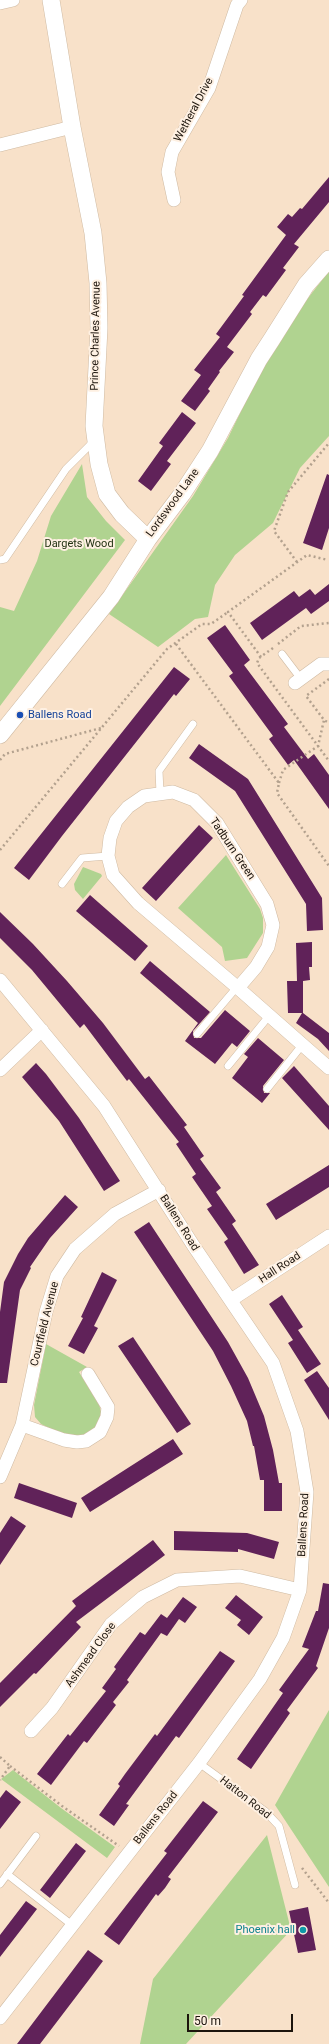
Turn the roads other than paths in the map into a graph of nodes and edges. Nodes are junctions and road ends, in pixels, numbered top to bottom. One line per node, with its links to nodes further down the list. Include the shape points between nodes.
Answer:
1 (13, 0): 4 (street)
2 (51, 0): 5 (street, Prince Charles Avenue)
3 (241, 0): 7 (street, Wetheral Drive, via 237,5 209,88 172,152 168,172)
4 (0, 2)
5 (72, 127): 6 (street); 9 (street, Prince Charles Avenue, via 93,233 98,283 99,328 94,426)
6 (0, 145)
7 (174, 200)
8 (329, 259): 10 (street, Lordswood Lane, via 306,285 251,372 210,451)
9 (96, 439): 10 (street, Prince Charles Avenue, via 107,494 122,514); 11 (lane, via 66,469 5,559)
10 (148, 539): 16 (street, Lordswood Lane, via 111,597)
11 (0, 560)
12 (282, 654): 14 (lane)
13 (329, 664): 14 (street, via 321,664)
14 (298, 681)
15 (193, 724): 17 (lane, via 159,771)
16 (0, 735)
17 (160, 792): 18 (street, Tadburn Green, via 144,796 128,807 116,821 110,838); 21 (street, Tadburn Green, via 173,792 194,800 217,823 267,904 274,925 268,947 256,967)
18 (108, 856): 19 (lane, via 82,858); 21 (street, Tadburn Green, via 113,875 138,903)
19 (62, 884)
20 (0, 980): 23 (street, Ballens Road)
21 (238, 987): 22 (street, Tadburn Green); 24 (lane)
22 (269, 1016): 25 (street, Tadburn Green); 26 (lane)
23 (42, 1030): 28 (street); 30 (street, Ballens Road, via 104,1106)
24 (197, 1034)
25 (303, 1044): 27 (street, Tadburn Green); 29 (lane)
26 (228, 1066)
27 (329, 1068)
28 (0, 1070)
29 (267, 1089)
30 (159, 1190): 32 (street, Ballens Road); 34 (street, Courtfield Avenue, via 115,1214 75,1250 57,1276 46,1312)
31 (329, 1236): 32 (street, Hall Road)
32 (231, 1300): 36 (street, Ballens Road, via 273,1363 297,1431 307,1492)
33 (88, 1374): 34 (street, via 108,1406 104,1424 94,1437 77,1442 64,1440)
34 (22, 1425): 35 (street, Courtfield Avenue)
35 (0, 1477)
36 (300, 1590): 37 (street, Ashmead Close, via 240,1576 177,1580 142,1597 111,1624 52,1708); 38 (street, Ballens Road, via 283,1638 260,1679)
37 (31, 1731)
38 (199, 1763): 42 (lane, Hatton Road, via 265,1811 279,1826); 43 (street, Ballens Road)
39 (36, 1836): 40 (lane)
40 (7, 1874): 41 (lane); 43 (lane)
41 (0, 1884)
42 (295, 1885)
43 (72, 1925): 44 (street, Ballens Road)
44 (0, 2018)

